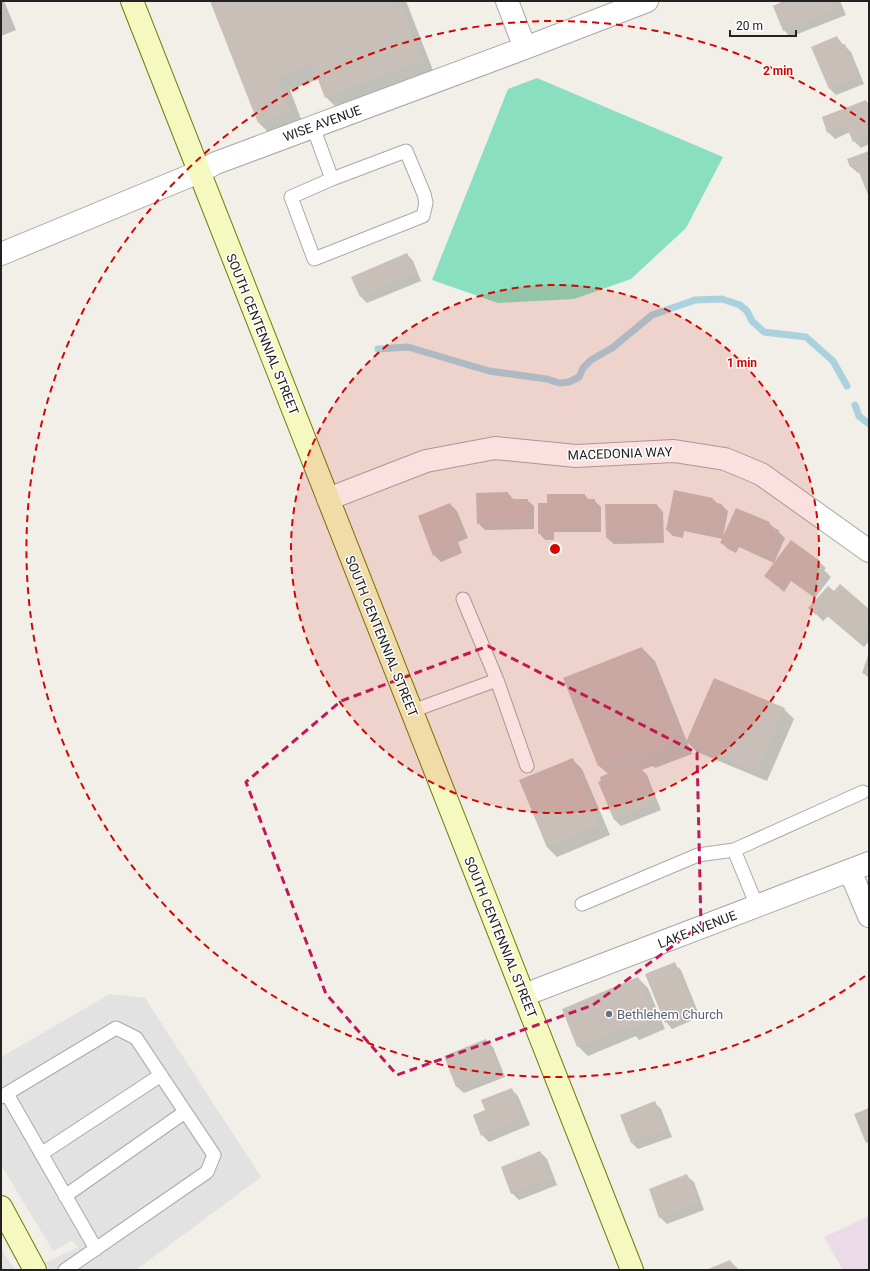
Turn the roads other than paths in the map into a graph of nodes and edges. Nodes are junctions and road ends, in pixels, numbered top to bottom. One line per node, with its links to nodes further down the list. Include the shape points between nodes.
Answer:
1 (132, 1): 6 (street, SOUTH CENTENNIAL STREET)
2 (507, 1): 4 (street)
3 (647, 1): 4 (street, WISE AVENUE)
4 (525, 48): 5 (street, WISE AVENUE)
5 (313, 126): 6 (street, WISE AVENUE, via 216,162); 7 (lane)
6 (199, 172): 8 (street, WISE AVENUE); 9 (street, SOUTH CENTENNIAL STREET)
7 (332, 179): 7 (lane, via 291,197 314,259 423,216 426,203 424,194 406,151)
8 (1, 254)
9 (328, 499): 10 (street, MACEDONIA WAY, via 426,461 495,448 576,456 674,451 725,459 761,474); 13 (street, SOUTH CENTENNIAL STREET)
10 (869, 551)
11 (463, 599): 12 (lane)
12 (497, 680): 13 (lane); 14 (lane)
13 (412, 711): 21 (street, SOUTH CENTENNIAL STREET)
14 (527, 766)
15 (863, 792): 16 (lane)
16 (734, 850): 18 (lane, via 698,855); 19 (lane)
17 (860, 867): 19 (street, LAKE AVENUE); 20 (street)
18 (582, 904)
19 (757, 906): 21 (street, LAKE AVENUE)
20 (869, 916)
21 (524, 995): 31 (street, SOUTH CENTENNIAL STREET)
22 (161, 1075): 23 (lane, via 136,1038 116,1028); 24 (lane); 25 (lane)
23 (4, 1096): 25 (lane)
24 (185, 1112): 26 (lane); 28 (lane, via 214,1155 208,1172)
25 (41, 1154): 26 (lane)
26 (65, 1196): 28 (lane)
27 (1, 1207): 29 (street)
28 (96, 1249): 30 (lane)
29 (35, 1270)
30 (65, 1270)
31 (632, 1270)

